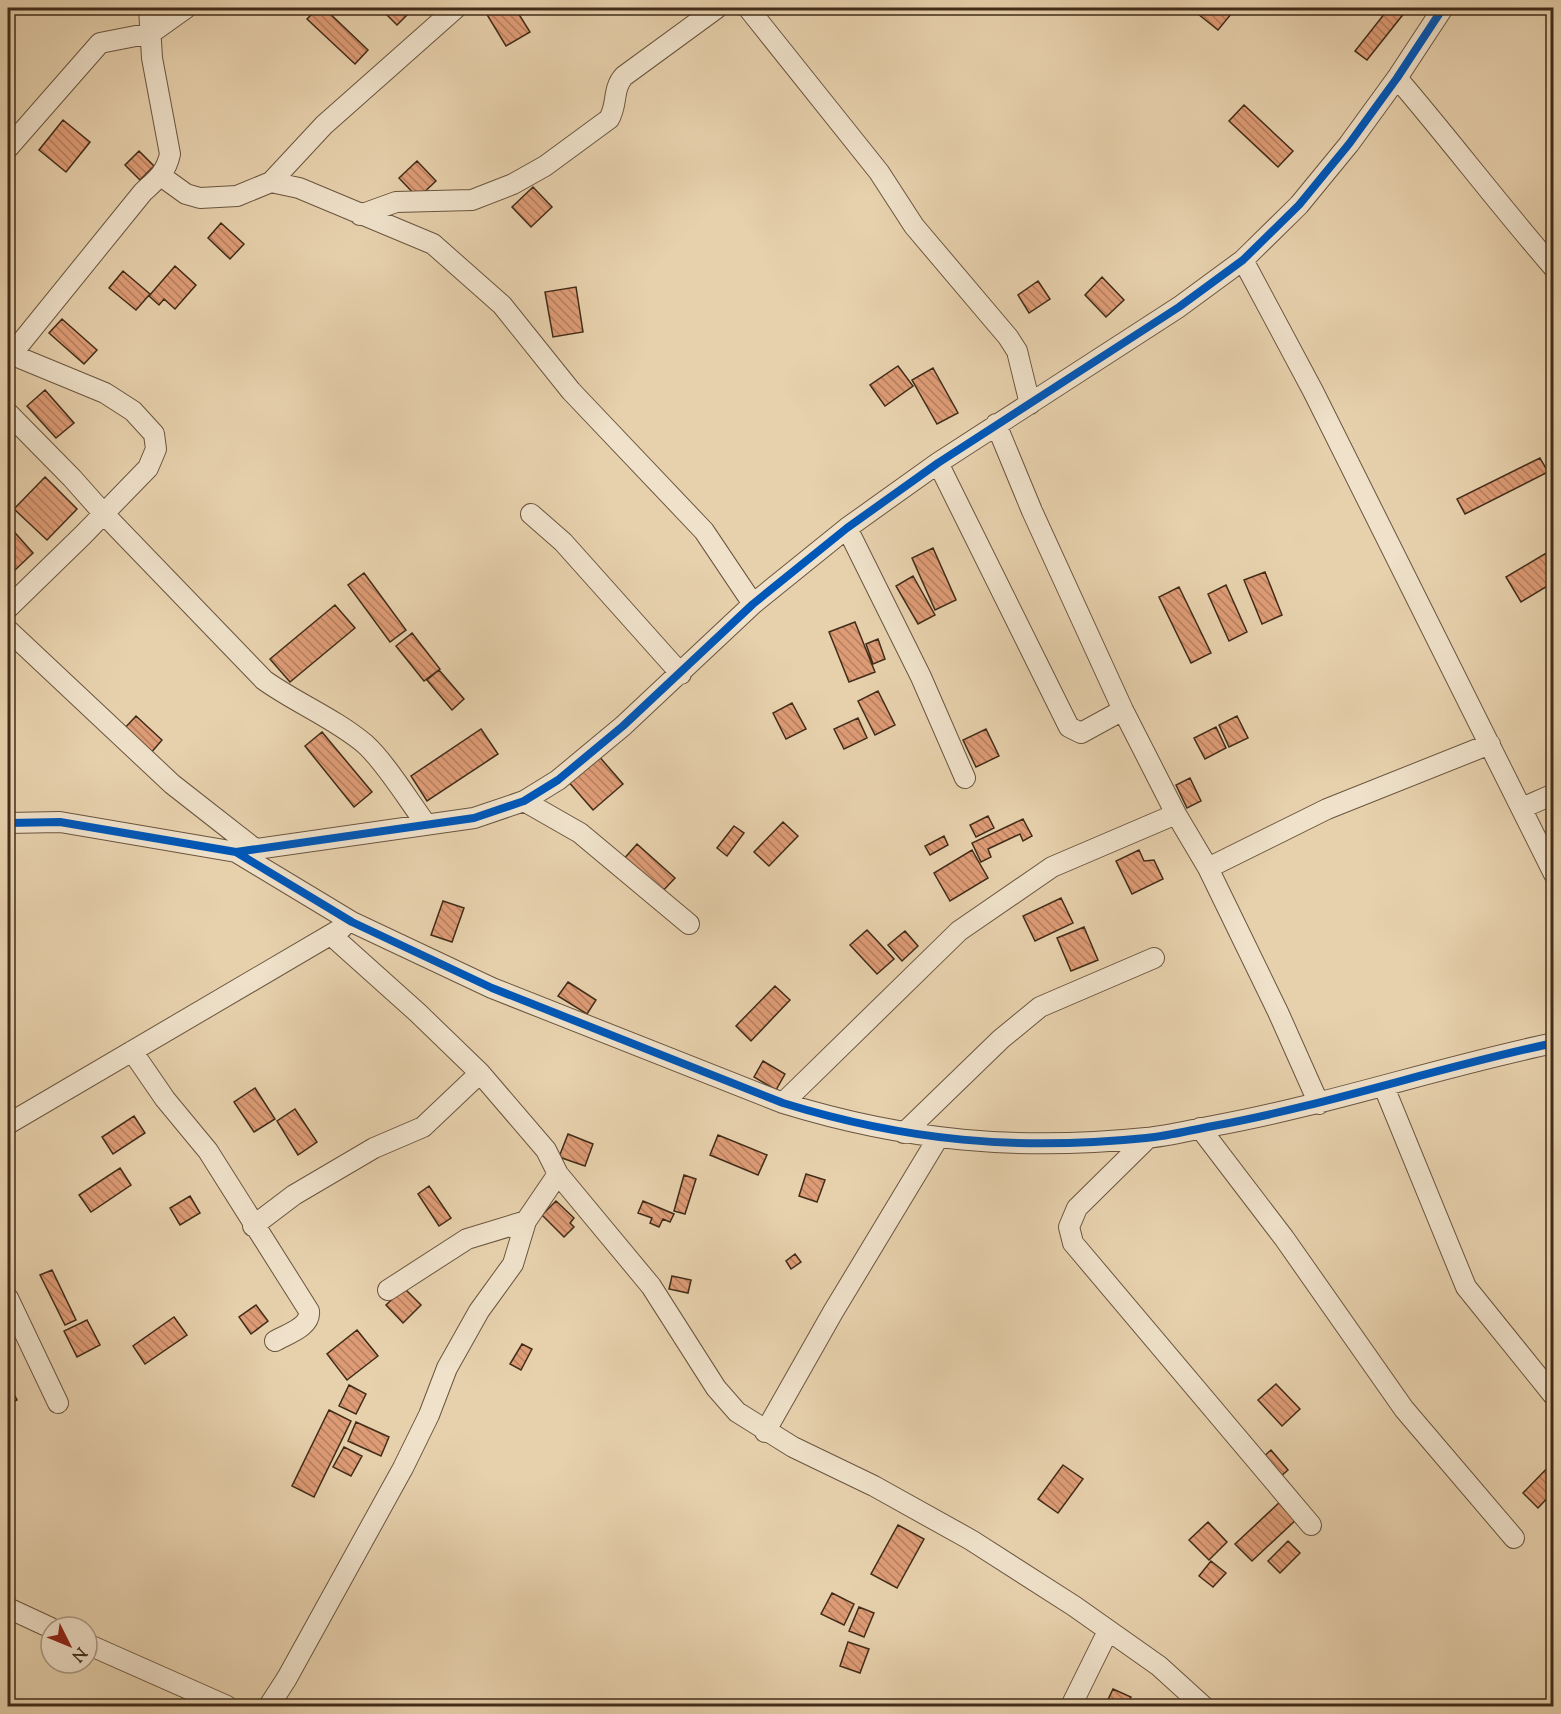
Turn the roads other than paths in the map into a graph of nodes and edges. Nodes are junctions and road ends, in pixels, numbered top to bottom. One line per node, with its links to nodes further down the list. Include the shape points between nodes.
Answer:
1 (149, 8): 7 (street)
2 (186, 8): 7 (street)
3 (456, 8): 11 (street, via 324,125)
4 (717, 8): 12 (street, via 624,76 615,90 616,108 609,118 521,180 472,200 396,202)
5 (748, 8): 16 (street, via 879,172 915,226 1008,337 1017,351)
6 (1435, 10): 8 (street)
7 (151, 33): 9 (street, via 100,43); 10 (street, via 170,154)
8 (1397, 78): 13 (street, via 1299,205); 14 (street)
9 (10, 139)
10 (161, 176): 11 (street, via 186,194 200,198 237,196); 15 (street, via 142,192)
11 (271, 182): 12 (street, via 298,188)
12 (360, 215): 23 (street, via 434,244 502,305 571,391 704,531)
13 (1243, 260): 16 (street, via 1179,307); 28 (street)
14 (1554, 268)
15 (9, 354): 20 (street, via 105,393 133,411 154,434 156,449 148,468)
16 (1030, 404): 18 (street)
17 (8, 414): 20 (street)
18 (996, 424): 19 (street); 27 (street)
19 (938, 463): 22 (street); 27 (street, via 1069,727 1081,733)
20 (104, 514): 24 (street); 35 (street, via 264,680 367,746)
21 (531, 514): 26 (street, via 563,542)
22 (847, 528): 23 (street); 29 (street, via 921,677)
23 (753, 604): 26 (street)
24 (8, 608)
25 (8, 630): 36 (street)
26 (681, 674): 31 (street, via 558,780)
27 (1123, 710): 33 (street)
28 (1490, 744): 32 (street); 37 (street, via 1327,809)
29 (965, 778)
30 (1554, 794): 32 (street)
31 (524, 801): 35 (street, via 474,818); 40 (street, via 580,833)
32 (1522, 808): 38 (street)
33 (1176, 814): 37 (street); 47 (street, via 1053,867 959,931)
34 (8, 823): 36 (street, via 60,822)
35 (426, 824): 36 (street)
36 (246, 850): 39 (street)
37 (1208, 868): 48 (street)
38 (1554, 874)
39 (352, 922): 41 (street); 47 (street, via 492,988)
40 (689, 924)
41 (331, 935): 44 (street); 45 (street)
42 (1154, 958): 51 (street, via 1040,1007 1001,1039)
43 (1554, 1043): 46 (street)
44 (132, 1051): 49 (street); 56 (street, via 208,1151)
45 (480, 1073): 54 (street, via 546,1150); 56 (street, via 423,1127 374,1148 294,1195)
46 (1384, 1087): 48 (street); 60 (street, via 1466,1287)
47 (783, 1103): 51 (street)
48 (1319, 1104): 50 (street)
49 (8, 1125)
50 (1200, 1128): 53 (street); 64 (street, via 1284,1238 1404,1409)
51 (904, 1133): 52 (street)
52 (938, 1138): 53 (street, via 1035,1146); 62 (street)
53 (1148, 1138): 63 (street, via 1077,1208 1069,1227 1073,1242)
54 (558, 1174): 55 (street); 62 (street, via 651,1286 716,1388 737,1412)
55 (526, 1221): 57 (street, via 467,1239); 70 (street, via 513,1264 479,1311 447,1368 403,1468)
56 (253, 1226): 59 (street, via 309,1311 306,1323)
57 (388, 1290)
58 (8, 1298): 61 (street)
59 (275, 1341)
60 (1554, 1396)
61 (58, 1403)
62 (765, 1432): 67 (street, via 971,1540)
63 (1311, 1525)
64 (1514, 1538)
65 (8, 1608): 66 (street)
66 (39, 1622)
67 (1108, 1630): 71 (street); 72 (street, via 1159,1666)
68 (99, 1649): 69 (street)
69 (227, 1707)
70 (268, 1707)
71 (1071, 1707)
72 (1203, 1707)

